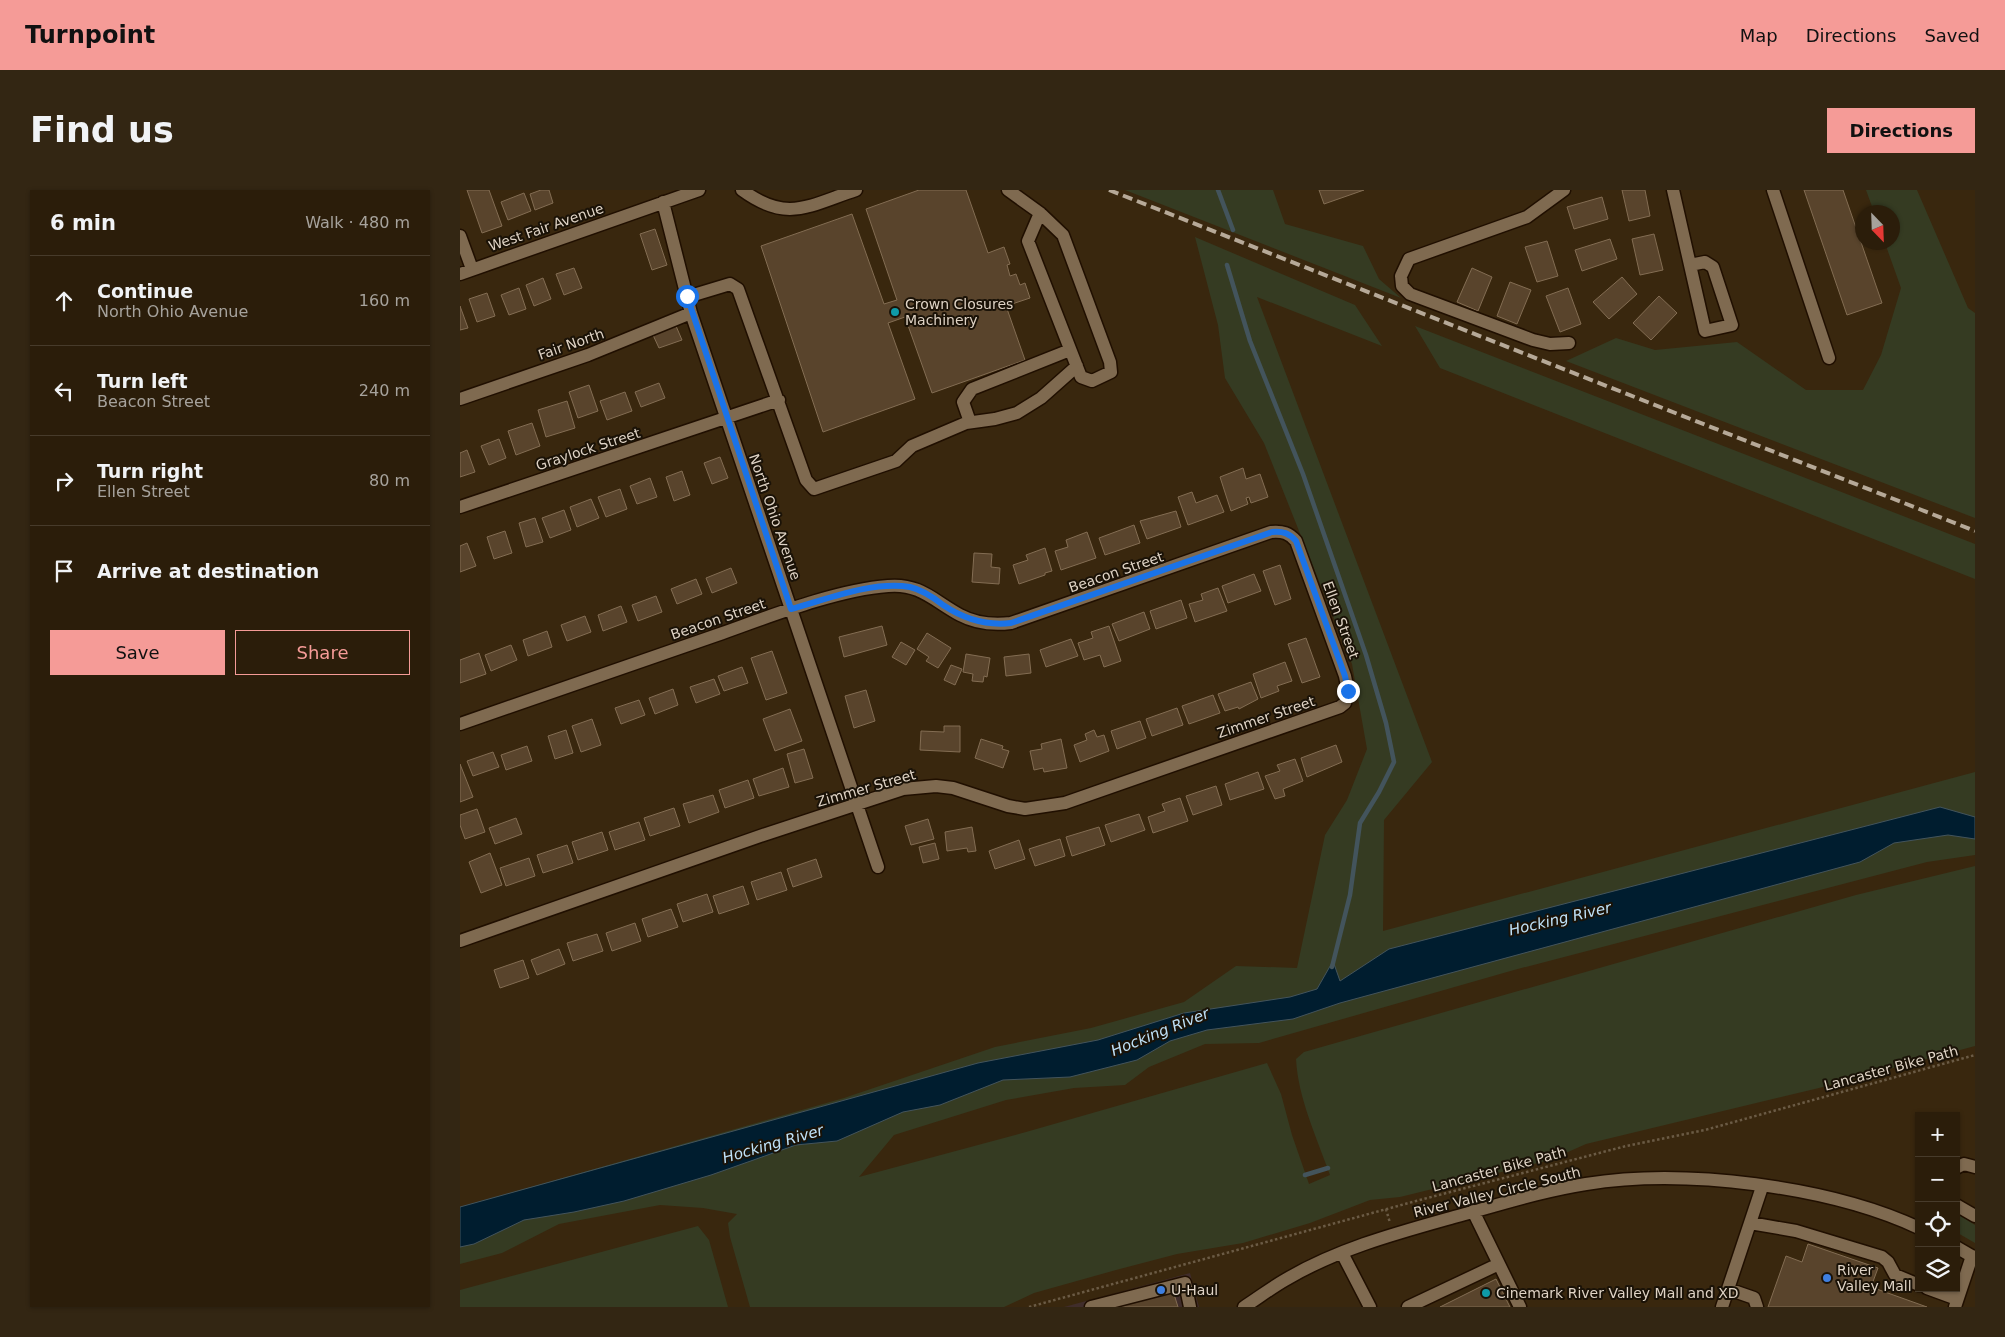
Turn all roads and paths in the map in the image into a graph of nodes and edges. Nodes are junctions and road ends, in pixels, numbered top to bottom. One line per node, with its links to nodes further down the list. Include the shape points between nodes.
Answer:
1 (698, 190): 8 (street, West Fair Avenue)
2 (742, 190): 3 (street, via 758,202 794,210)
3 (856, 190)
4 (1008, 190): 9 (street)
5 (1564, 190): 15 (street, via 1527,218 1409,259 1401,276 1402,286 1410,294 1533,340 1550,344)
6 (1673, 190): 11 (street)
7 (1773, 190): 17 (street)
8 (663, 202): 12 (street, West Fair Avenue); 13 (street, North Ohio Avenue)
9 (1040, 213): 16 (street, via 1028,241); 18 (street, via 1063,235 1111,372 1092,381 1081,377)
10 (460, 236): 12 (street)
11 (1690, 265): 11 (street, via 1705,262 1713,267 1732,325 1705,331)
12 (466, 271)
13 (687, 296): 14 (street, North Ohio Avenue); 20 (street, via 730,284 738,290)
14 (691, 313): 19 (street, Fair North, via 597,352); 21 (street, North Ohio Avenue)
15 (1568, 343)
16 (1070, 350): 18 (street); 22 (street, via 972,389 964,402)
17 (1829, 358)
18 (1077, 366): 22 (street, via 1041,398 1017,413)
19 (460, 399)
20 (779, 400): 21 (street, Graylock Street); 22 (street, via 806,480 814,489 896,461 912,446)
21 (726, 418): 23 (street, Graylock Street); 25 (street, North Ohio Avenue)
22 (970, 422)
23 (460, 507)
24 (1296, 541): 25 (street, Beacon Street, via 1290,534 1272,532 1011,623 972,620 921,591 890,586 870,588); 26 (street, Ellen Street, via 1345,676 1348,698)
25 (791, 609): 27 (street, Beacon Street); 28 (street, North Ohio Avenue)
26 (1340, 707): 28 (street, Zimmer Street, via 1084,797 1044,808 1008,806 966,791 936,786 903,789)
27 (460, 724)
28 (855, 804): 29 (street, North Ohio Avenue); 30 (street, Zimmer Street)
29 (878, 867)
30 (460, 940)
31 (1975, 1055): 48 (path, Lancaster Bike Path, via 1705,1130 1626,1146)
32 (1960, 1166): 33 (street)
33 (1975, 1167)
34 (1762, 1186): 36 (street, River Valley Circle South, via 1680,1179 1630,1179 1563,1188); 38 (street); 39 (street, River Valley Circle South, via 1843,1200)
35 (1960, 1207): 37 (street)
36 (1473, 1211): 41 (street, River Valley Circle South); 43 (street)
37 (1975, 1216)
38 (1750, 1223): 44 (street, via 1796,1231 1882,1257 1895,1275); 45 (street)
39 (1915, 1227)
40 (1960, 1249): 42 (street)
41 (1342, 1253): 51 (street, River Valley Circle South, via 1284,1280); 52 (street)
42 (1974, 1257): 47 (street)
43 (1499, 1264): 53 (street); 54 (street)
44 (1915, 1283)
45 (1728, 1289): 55 (street); 56 (street, via 1754,1298)
46 (1935, 1292): 47 (street)
47 (1956, 1303)
48 (1029, 1307)
49 (1091, 1307): 50 (street, via 1186,1283)
50 (1190, 1307)
51 (1244, 1307)
52 (1370, 1307)
53 (1408, 1307)
54 (1520, 1307)
55 (1722, 1307)
56 (1757, 1307)

